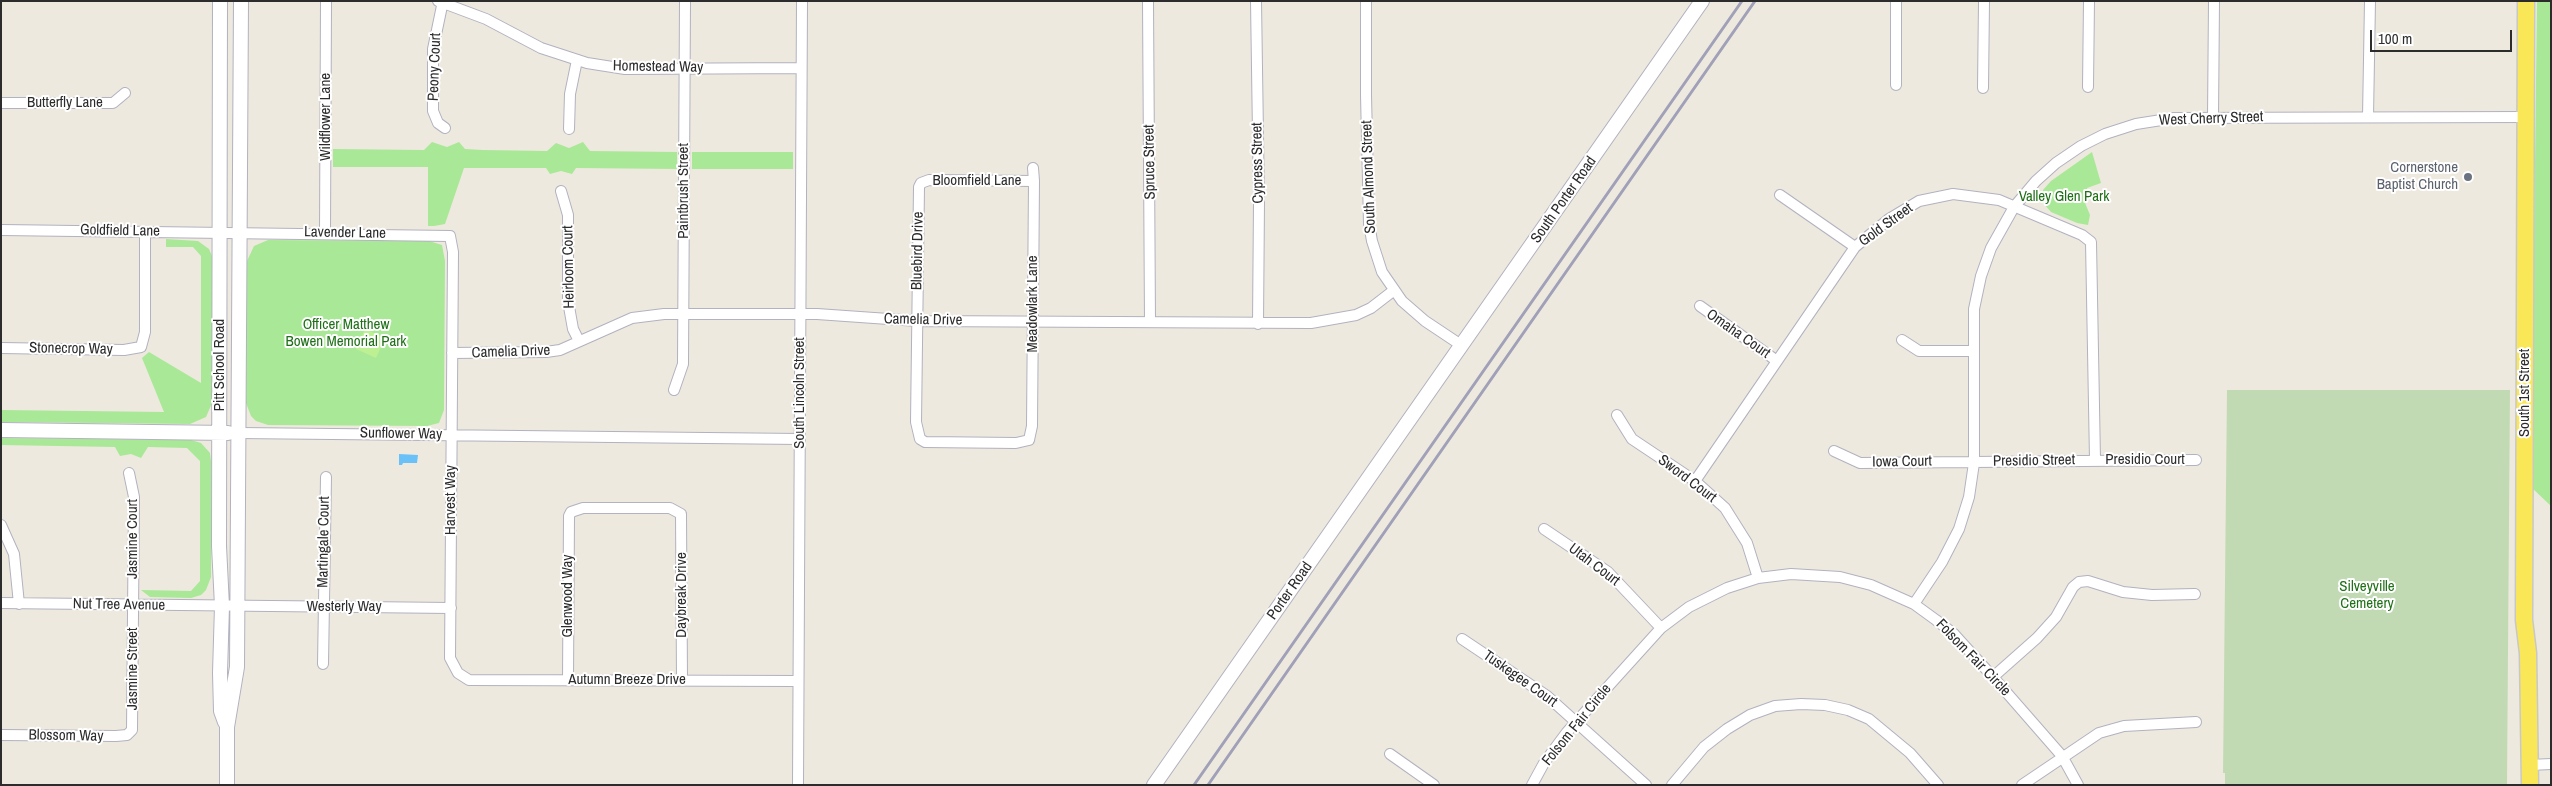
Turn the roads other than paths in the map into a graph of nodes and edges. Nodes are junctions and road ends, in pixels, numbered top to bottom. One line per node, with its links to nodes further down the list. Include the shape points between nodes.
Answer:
1 (220, 1): 38 (street, Pitt School Road)
2 (241, 1): 39 (street, Pitt School Road)
3 (326, 1): 40 (street, Wildflower Lane)
4 (685, 1): 18 (street, Paintbrush Street)
5 (802, 1): 19 (street, South Lincoln Street)
6 (1148, 1): 49 (street, Spruce Street)
7 (1256, 1): 50 (street, Cypress Street)
8 (1366, 1): 43 (street, South Almond Street, via 1369,224 1377,259)
9 (1702, 1): 53 (street, South Porter Road)
10 (1896, 1): 20 (street)
11 (1984, 1): 22 (street)
12 (2089, 1): 21 (street)
13 (2214, 1): 25 (street)
14 (2370, 1): 26 (street)
15 (2526, 1): 27 (main road, South 1st Street)
16 (441, 2): 17 (street, Homestead Way, via 486,19 541,48); 28 (street, Peony Court, via 433,49 433,111 438,123)
17 (577, 60): 18 (street, Homestead Way, via 625,69); 29 (street, via 570,94)
18 (685, 68): 19 (street, Homestead Way); 45 (street, Paintbrush Street)
19 (801, 68): 46 (street, South Lincoln Street)
20 (1896, 85)
21 (2088, 87)
22 (1983, 88)
23 (126, 93): 24 (street, Butterfly Lane, via 113,103)
24 (1, 103)
25 (2213, 117): 26 (street, West Cherry Street); 35 (street, West Cherry Street, via 2174,118 2136,124 2106,134 2056,163)
26 (2368, 117): 27 (street, West Cherry Street)
27 (2526, 117): 103 (main road, South 1st Street, via 2524,620 2528,653)
28 (445, 128)
29 (568, 129)
30 (1034, 168): 31 (street, Meadowlark Lane)
31 (1034, 181): 32 (street, Bloomfield Lane, via 938,180); 48 (street, Meadowlark Lane)
32 (921, 183): 47 (street, Bluebird Drive, via 918,192)
33 (561, 191): 52 (street, Heirloom Court, via 568,215 568,301 572,328)
34 (1780, 194): 42 (street)
35 (2014, 206): 42 (street, Gold Street, via 1986,197 1953,194 1919,201 1889,219); 55 (street, West Cherry Street, via 1991,248 1981,276 1974,309); 68 (street, Gold Street, via 2082,235 2091,242)
36 (1, 230): 37 (street, Goldfield Lane)
37 (145, 232): 38 (street, Goldfield Lane); 54 (street, Stonecrop Way, via 141,347 124,350)
38 (220, 232): 39 (street, Goldfield Lane); 62 (street, Pitt School Road)
39 (239, 232): 40 (street, Lavender Lane); 63 (street, Pitt School Road)
40 (325, 233): 41 (street, Lavender Lane)
41 (450, 236): 56 (street, Harvest Way, via 453,252)
42 (1855, 247): 57 (street, Gold Street)
43 (1393, 291): 50 (street, Camelia Drive, via 1371,308 1342,319); 53 (street, South Almond Street, via 1418,316)
44 (1700, 306): 57 (street, Omaha Court)
45 (683, 314): 46 (street, Camelia Drive); 52 (street, Camelia Drive, via 632,318); 58 (street, Paintbrush Street, via 683,364)
46 (800, 314): 47 (street, Camelia Drive); 65 (street, South Lincoln Street)
47 (917, 321): 48 (street, Camelia Drive); 66 (street, Bluebird Drive, via 916,422 920,439 934,443 1016,443)
48 (1033, 321): 49 (street, Camelia Drive); 66 (street, Meadowlark Lane, via 1032,426)
49 (1150, 322): 50 (street, Camelia Drive)
50 (1258, 324)
51 (1902, 340): 55 (street, via 1918,351)
52 (579, 341): 56 (street, Camelia Drive, via 560,350 546,352)
53 (1461, 345): 59 (street, South Porter Road)
54 (1, 348)
55 (1974, 351): 70 (street, West Cherry Street)
56 (452, 353): 64 (street, Harvest Way)
57 (1777, 361): 73 (street, Gold Street)
58 (674, 390)
59 (1425, 398): 106 (street, Porter Road)
60 (1617, 415): 73 (street, Sword Court, via 1632,439)
61 (1, 430): 62 (street, Sunflower Way)
62 (220, 432): 63 (street, Sunflower Way); 83 (street, Pitt School Road)
63 (239, 433): 64 (street, Sunflower Way); 84 (street, Pitt School Road)
64 (452, 435): 65 (street, Sunflower Way); 86 (street, Harvest Way)
65 (800, 439): 94 (street, South Lincoln Street)
66 (1029, 440)
67 (1834, 451): 70 (street, Iowa Court, via 1860,463)
68 (2095, 460): 69 (street, Presidio Court); 70 (street, Presidio Street)
69 (2196, 460)
70 (1974, 463): 81 (street, West Cherry Street, via 1969,497 1959,529)
71 (129, 473): 82 (street, Jasmine Court, via 134,497)
72 (326, 477): 85 (street, Martingale Court)
73 (1695, 481): 77 (street, Sword Court, via 1725,508 1747,543)
74 (571, 512): 92 (street, Glenwood Way); 93 (street, Daybreak Drive, via 583,508 670,508 679,511 683,518)
75 (1, 525): 80 (street, via 16,562)
76 (1544, 529): 87 (street, Utah Court, via 1608,572)
77 (1758, 578): 81 (street, Folsom Fair Circle, via 1791,574 1840,577 1871,585); 87 (street, Folsom Fair Circle, via 1727,588 1689,607)
78 (2195, 594): 91 (street, via 2123,592 2088,581 2079,582 2050,624)
79 (1, 603): 80 (street, Nut Tree Avenue)
80 (19, 604): 82 (street, Nut Tree Avenue)
81 (1914, 604): 91 (street, Folsom Fair Circle, via 1954,634)
82 (133, 605): 83 (street, Nut Tree Avenue); 98 (street, Jasmine Street)
83 (222, 606): 84 (street, Nut Tree Avenue); 97 (street, Pitt School Road, via 221,711)
84 (237, 606): 85 (street, Westerly Way); 97 (street, Pitt School Road, via 237,667)
85 (323, 607): 86 (street, Westerly Way); 89 (street, Martingale Court)
86 (450, 608): 90 (street, Harvest Way, via 450,658)
87 (1661, 628): 95 (street, Folsom Fair Circle)
88 (1462, 639): 95 (street, Tuskegee Court, via 1548,696)
89 (324, 664)
90 (458, 673): 92 (street, Autumn Breeze Drive, via 469,680)
91 (1993, 677): 101 (street, Folsom Fair Circle)
92 (568, 680): 93 (street, Autumn Breeze Drive)
93 (682, 680): 94 (street, Autumn Breeze Drive)
94 (798, 681): 105 (street, South Lincoln Street)
95 (1576, 722): 108 (street, Folsom Fair Circle, via 1544,763); 109 (street, Tuskegee Court)
96 (2196, 722): 101 (street, via 2124,726 2099,734)
97 (227, 727): 104 (street, Pitt School Road)
98 (130, 734): 99 (street, Blossom Way)
99 (1, 735)
100 (1390, 754): 107 (street)
101 (2062, 756): 112 (street); 113 (street, Folsom Fair Circle)
102 (2551, 764): 103 (street)
103 (2530, 765): 114 (main road, South 1st Street)
104 (227, 785)
105 (798, 785)
106 (1154, 785)
107 (1434, 785)
108 (1532, 785)
109 (1646, 785)
110 (1672, 785): 111 (street, via 1704,747 1727,729 1750,715 1775,706 1801,704 1848,710 1869,719 1910,753)
111 (1938, 785)
112 (2022, 785)
113 (2078, 785)
114 (2530, 785)

